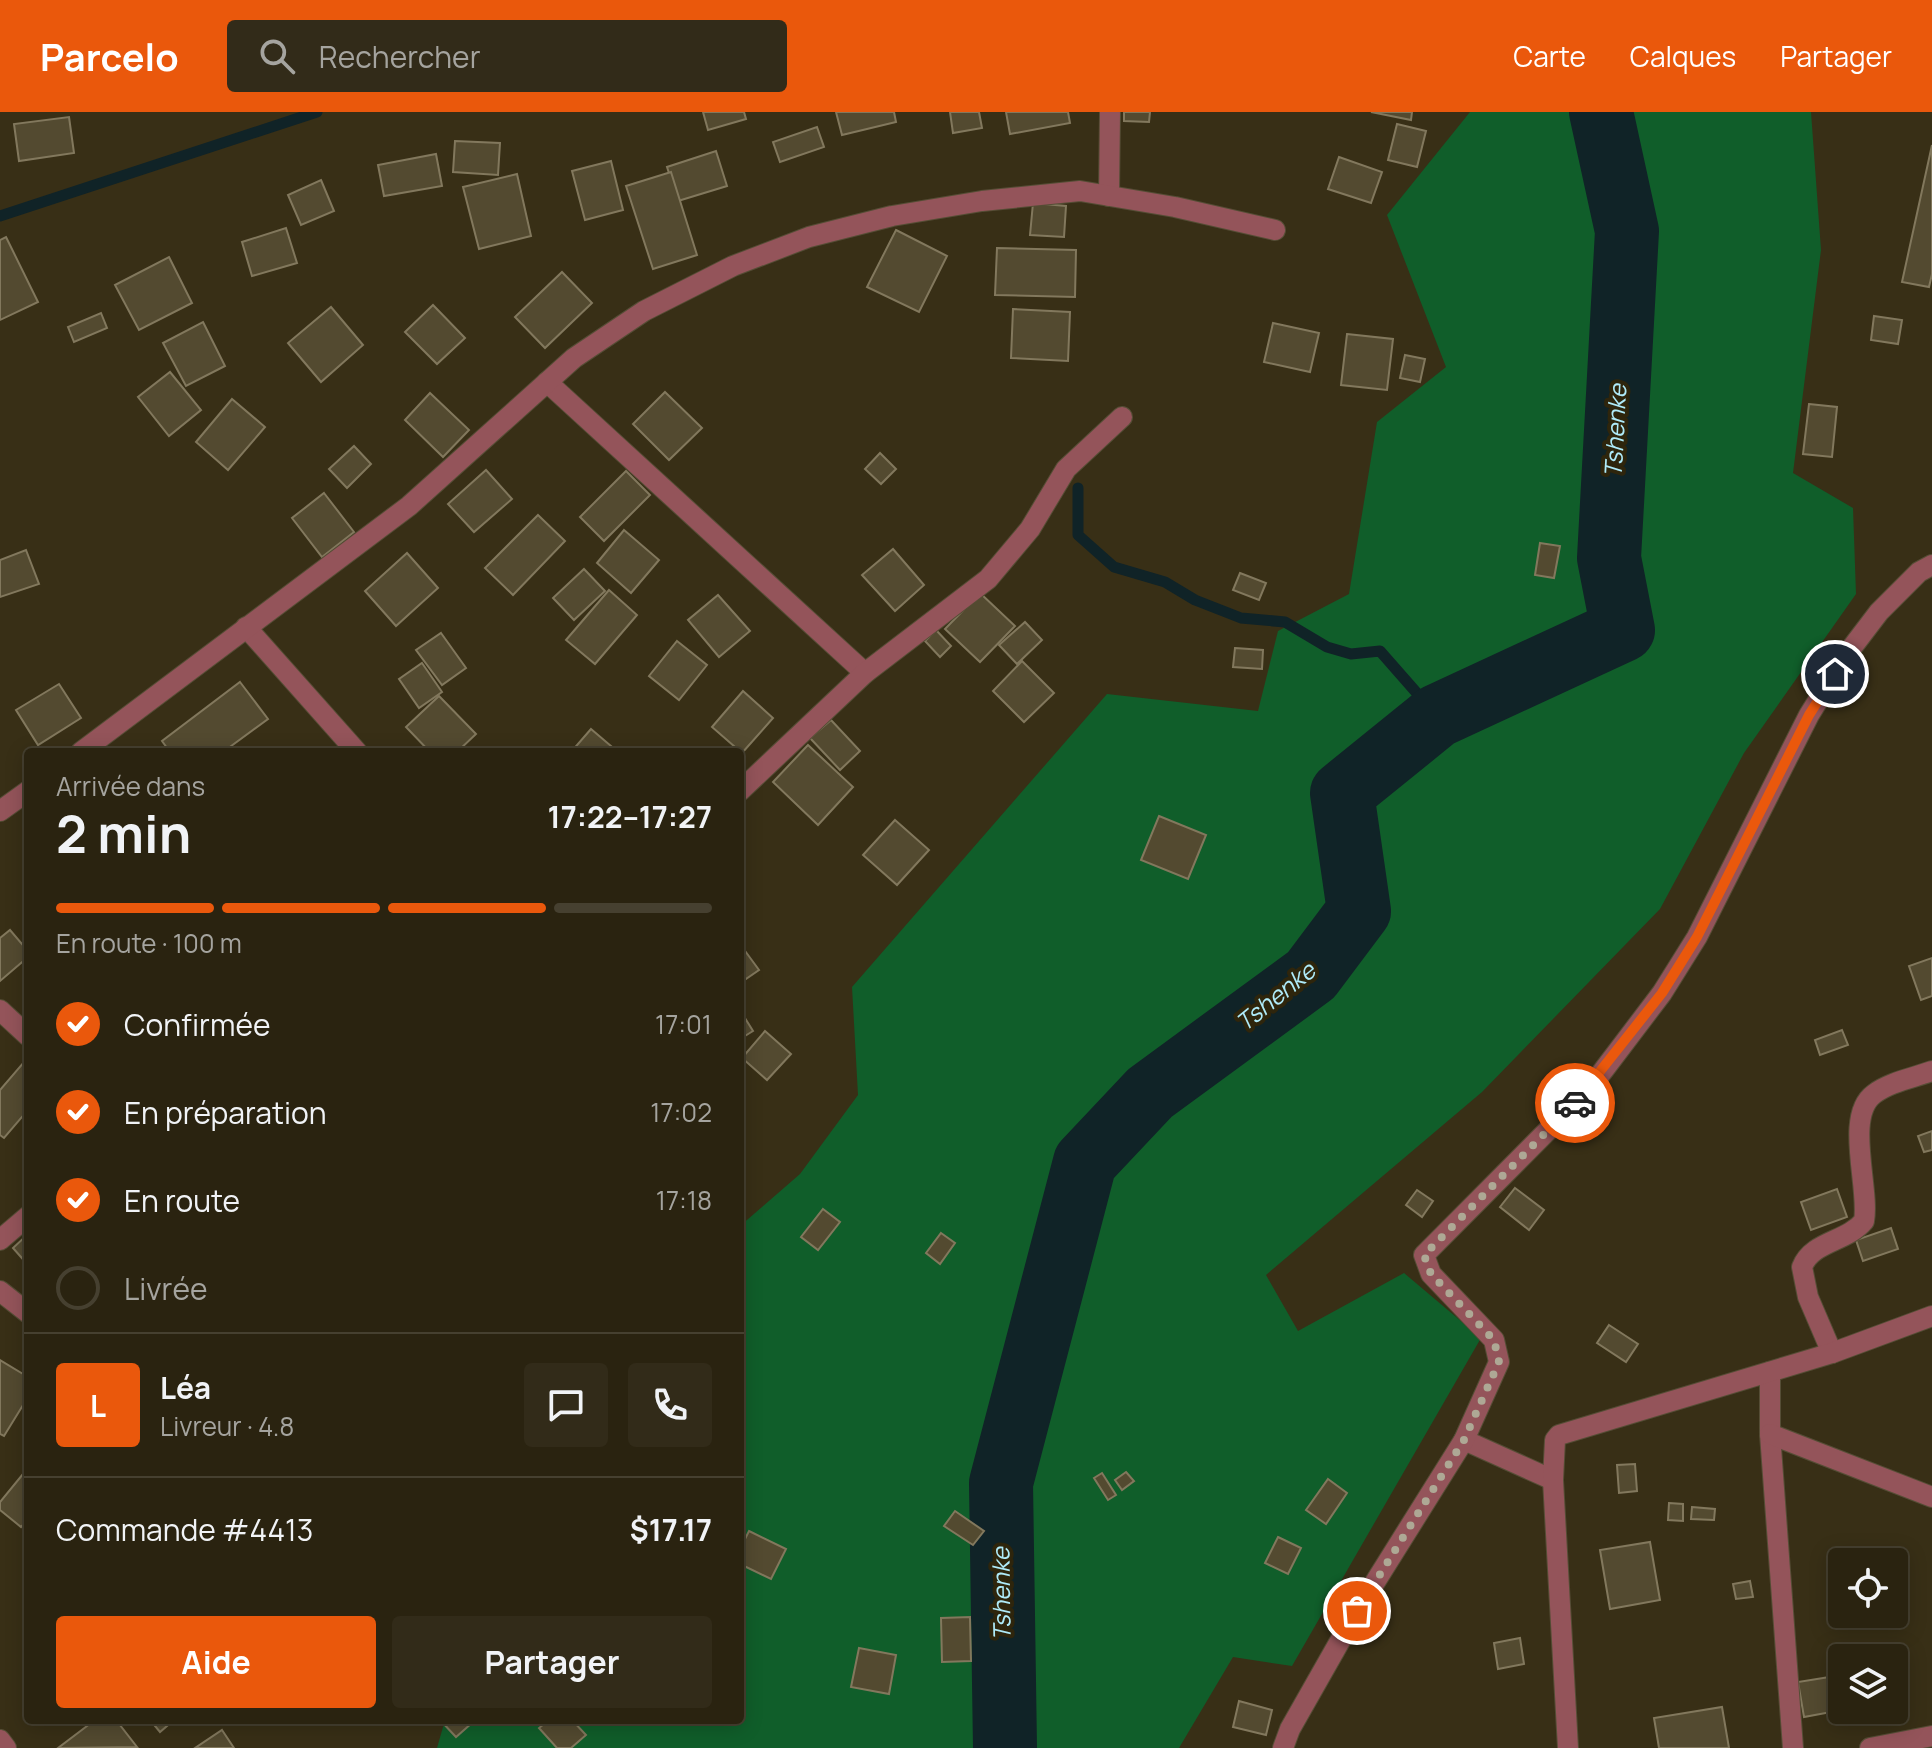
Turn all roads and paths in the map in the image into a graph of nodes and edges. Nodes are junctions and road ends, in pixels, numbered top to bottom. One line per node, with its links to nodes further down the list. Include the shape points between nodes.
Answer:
1 (1110, 112): 2 (street)
2 (1109, 196): 3 (street); 4 (street, via 1080,191 982,201 809,237 733,266 644,311)
3 (1275, 230)
4 (547, 382): 7 (street, via 409,506); 8 (street)
5 (1122, 417): 8 (street, via 1066,469 1030,529 988,579)
6 (1932, 565): 25 (street, via 1879,612 1847,654 1809,715 1697,937 1662,993 1590,1088 1424,1255 1431,1274 1494,1340 1498,1353 1499,1362)
7 (246, 627): 9 (street); 10 (street)
8 (865, 673): 11 (street)
9 (86, 748)
10 (353, 748)
11 (744, 787)
12 (24, 794): 13 (street)
13 (0, 811)
14 (0, 1010): 15 (street)
15 (24, 1032)
16 (1932, 1071): 22 (street, via 1883,1088 1865,1103 1859,1120 1864,1221 1811,1253 1802,1267 1808,1297)
17 (24, 1219): 18 (street)
18 (0, 1240)
19 (0, 1291): 20 (street)
20 (24, 1310)
21 (1932, 1316): 22 (street)
22 (1832, 1353): 23 (street)
23 (1770, 1372): 24 (street); 26 (street, via 1559,1435)
24 (1770, 1434): 27 (street); 33 (street)
25 (1464, 1440): 26 (street); 31 (street, via 1357,1611)
26 (1553, 1480): 32 (street)
27 (1932, 1497)
28 (1932, 1736): 34 (street)
29 (0, 1740): 30 (street)
30 (6, 1748)
31 (1283, 1748)
32 (1568, 1748)
33 (1793, 1748)
34 (1870, 1748)

